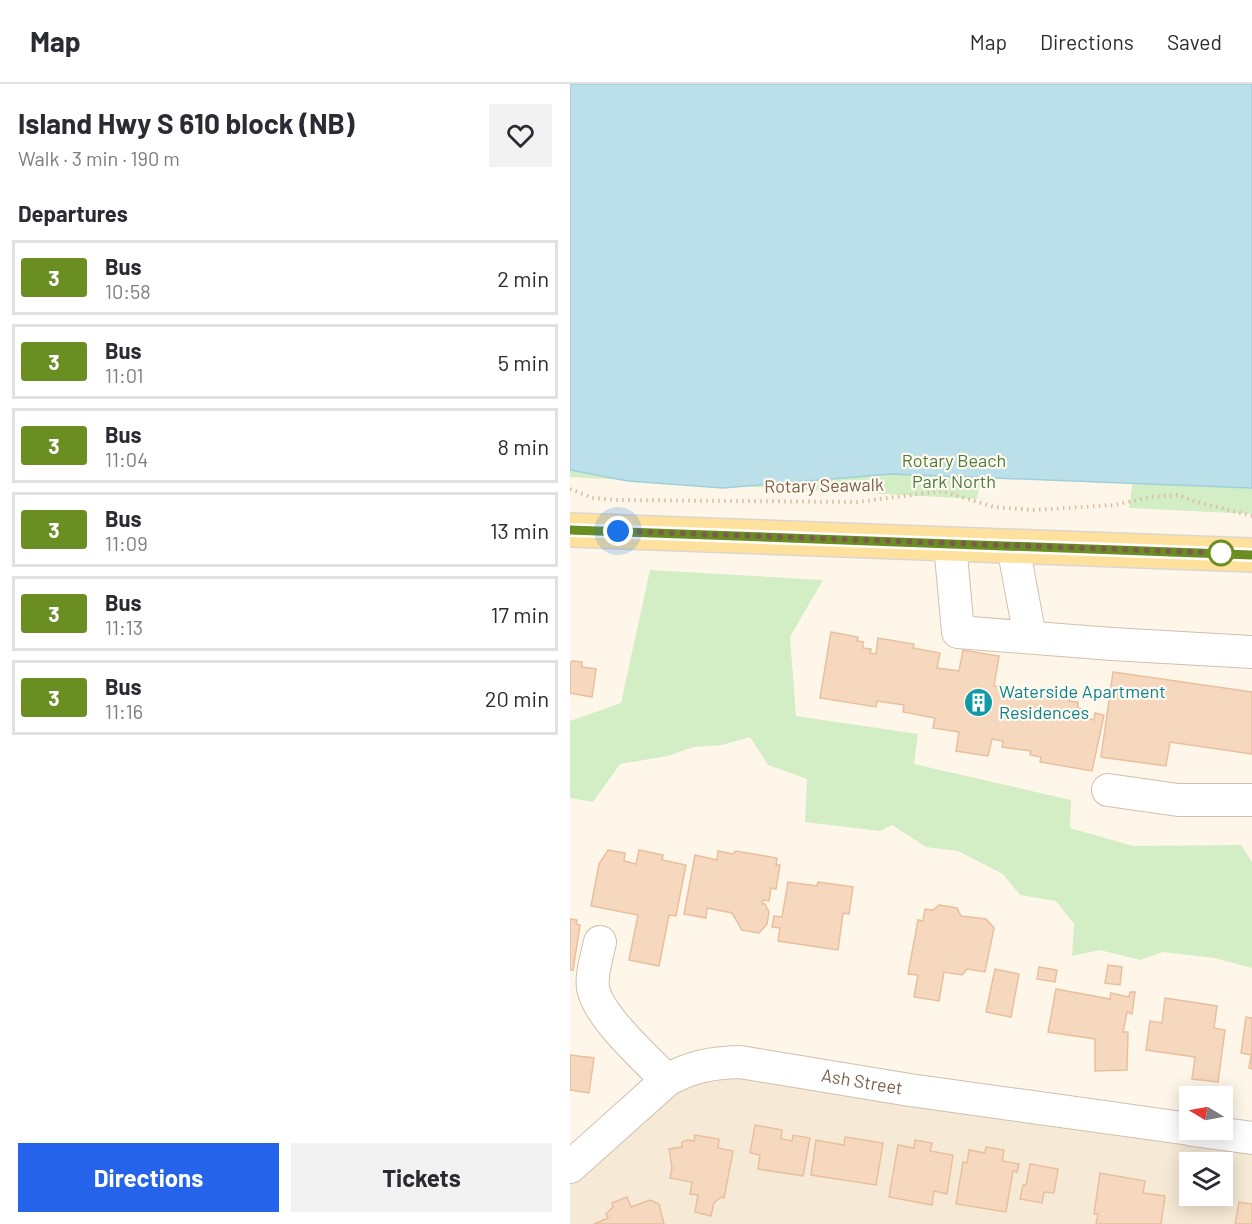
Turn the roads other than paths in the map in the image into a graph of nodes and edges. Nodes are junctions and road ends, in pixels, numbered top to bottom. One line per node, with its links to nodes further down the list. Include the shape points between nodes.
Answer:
1 (570, 530): 2 (main road)
2 (950, 544): 3 (main road); 5 (street, via 958,632)
3 (1013, 546): 4 (main road); 5 (street)
4 (1252, 555)
5 (1030, 637): 6 (street)
6 (1252, 652)
7 (1108, 790): 8 (street, via 1178,800)
8 (1252, 800)
9 (600, 942): 10 (street, via 593,972 597,1001)
10 (667, 1080): 11 (street, Ash Street, via 711,1062 740,1062); 14 (street, Ash Street)
11 (1179, 1127)
12 (1233, 1135): 13 (street, Ash Street)
13 (1252, 1138)
14 (570, 1167)

